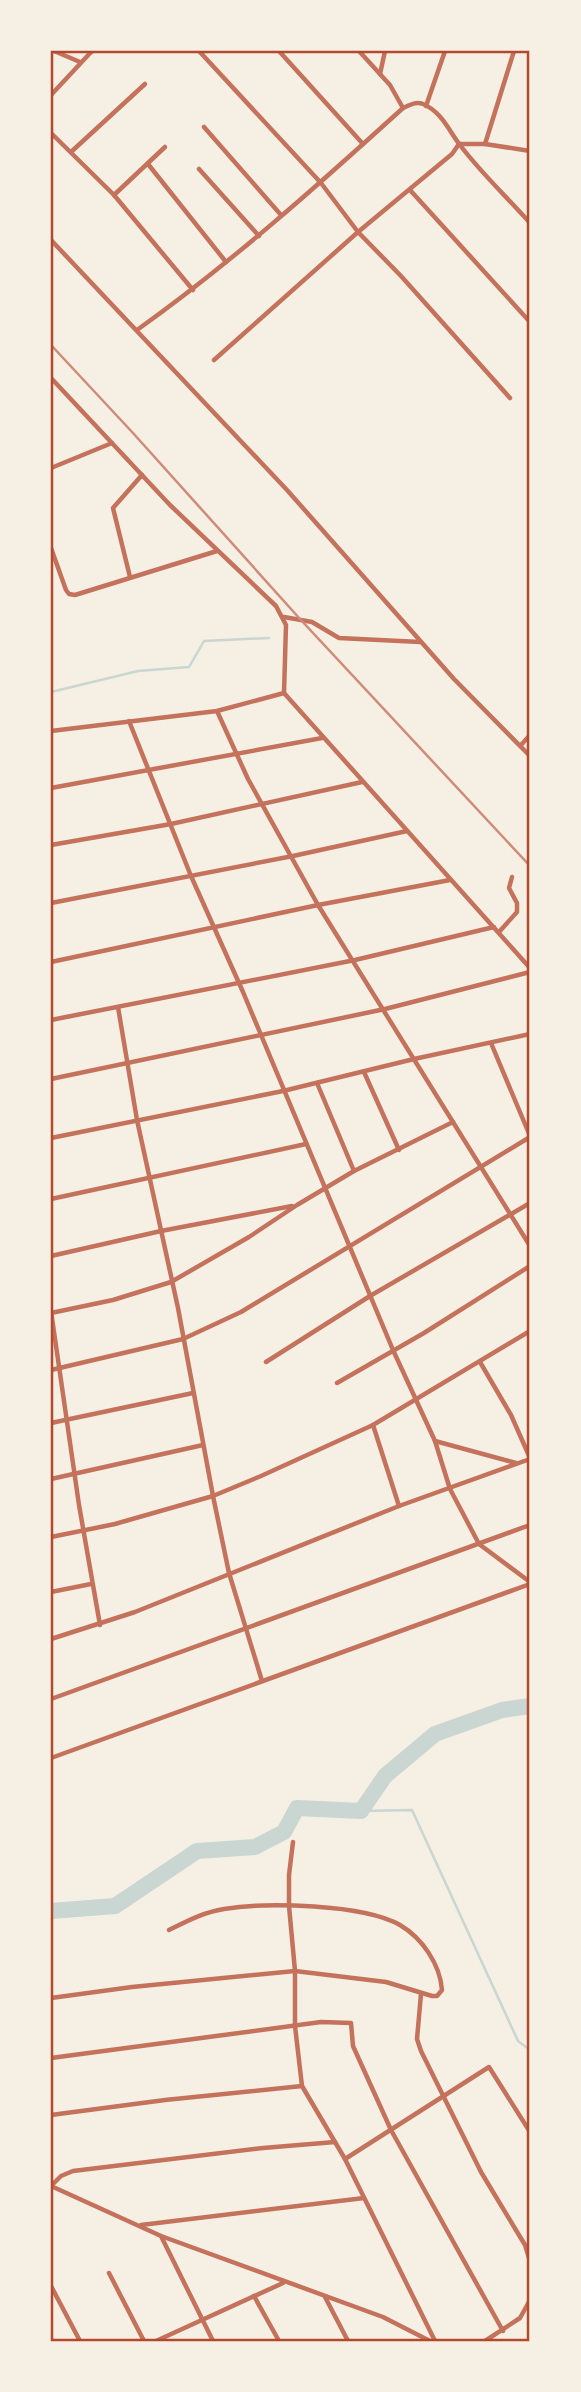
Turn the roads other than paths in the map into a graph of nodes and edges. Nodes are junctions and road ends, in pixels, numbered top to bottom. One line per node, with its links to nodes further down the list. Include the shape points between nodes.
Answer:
1 (54, 51): 9 (street)
2 (92, 51): 9 (street)
3 (199, 51): 25 (street)
4 (279, 51): 17 (street)
5 (359, 51): 10 (street)
6 (385, 51): 10 (street)
7 (444, 51): 13 (street)
8 (514, 51): 19 (street)
9 (80, 62): 12 (street)
10 (380, 74): 14 (street)
11 (145, 84): 22 (street)
12 (51, 95)
13 (426, 106): 14 (street, via 413,103); 18 (street)
14 (403, 108): 17 (street)
15 (204, 127): 28 (street)
16 (51, 133): 22 (street)
17 (363, 144): 25 (street)
18 (459, 144): 19 (street); 26 (street); 29 (street)
19 (485, 144): 21 (street)
20 (165, 147): 23 (street)
21 (530, 151)
22 (71, 152): 27 (street)
23 (148, 164): 27 (street); 33 (street)
24 (200, 169): 31 (street)
25 (321, 183): 28 (street); 30 (street)
26 (410, 190): 30 (street); 35 (street)
27 (114, 195): 34 (street)
28 (281, 215): 31 (street)
29 (530, 223)
30 (358, 232): 37 (street); 39 (street)
31 (259, 236): 33 (street)
32 (51, 240): 36 (street)
33 (226, 262): 34 (street)
34 (193, 290): 36 (street)
35 (530, 322)
36 (137, 330): 47 (street)
37 (214, 360)
38 (51, 378): 40 (street)
39 (510, 398)
40 (112, 443): 41 (street); 42 (street)
41 (51, 468)
42 (142, 475): 44 (street); 45 (street, via 113,508)
43 (51, 548): 45 (street, via 69,594)
44 (217, 551): 45 (street); 46 (street)
45 (130, 577)
46 (284, 617): 47 (street, via 312,622 339,638); 48 (street)
47 (421, 642): 54 (street)
48 (284, 693): 49 (street); 53 (street)
49 (217, 711): 50 (street); 55 (street)
50 (130, 721): 51 (street); 57 (street)
51 (51, 731)
52 (530, 734): 54 (street)
53 (322, 738): 55 (street); 58 (street)
54 (521, 745): 56 (street)
55 (236, 754): 57 (street); 60 (street)
56 (530, 756)
57 (150, 770): 59 (street); 61 (street)
58 (362, 782): 60 (street); 62 (street)
59 (51, 788)
60 (262, 803): 61 (street); 64 (street)
61 (170, 824): 63 (street); 65 (street)
62 (407, 831): 64 (street); 67 (street)
63 (51, 845)
64 (293, 856): 65 (street); 69 (street)
65 (191, 876): 68 (street); 71 (street)
66 (512, 877): 72 (street, via 509,888 517,912)
67 (450, 879): 69 (street); 70 (street)
68 (51, 903)
69 (318, 905): 71 (street); 73 (street)
70 (494, 927): 72 (street); 73 (street)
71 (215, 928): 74 (street); 76 (street)
72 (499, 932): 75 (street)
73 (355, 960): 76 (street); 78 (street)
74 (51, 962)
75 (530, 970): 78 (street)
76 (238, 982): 77 (street); 81 (street)
77 (118, 1007): 79 (street); 84 (street)
78 (385, 1009): 81 (street); 83 (street)
79 (51, 1020)
80 (530, 1034): 82 (street)
81 (261, 1035): 84 (street); 88 (street)
82 (491, 1042): 83 (street); 91 (street)
83 (414, 1059): 85 (street); 90 (street)
84 (127, 1065): 86 (street); 89 (street)
85 (364, 1072): 87 (street); 94 (street)
86 (51, 1079)
87 (317, 1083): 88 (street); 96 (street)
88 (283, 1091): 89 (street); 93 (street)
89 (137, 1120): 92 (street); 97 (street)
90 (453, 1122): 94 (street); 95 (street)
91 (530, 1136): 95 (street)
92 (51, 1138)
93 (306, 1144): 97 (street); 98 (street)
94 (399, 1150): 96 (street)
95 (480, 1167): 102 (street); 105 (street)
96 (354, 1171): 98 (street)
97 (150, 1177): 99 (street); 103 (street)
98 (325, 1189): 101 (street); 105 (street)
99 (51, 1199)
100 (530, 1203): 102 (street)
101 (297, 1205): 103 (street); 108 (street)
102 (510, 1214): 104 (street); 109 (street)
103 (161, 1231): 106 (street); 108 (street)
104 (530, 1245)
105 (349, 1247): 109 (street); 112 (street, via 241,1312)
106 (51, 1256)
107 (530, 1266): 114 (street)
108 (171, 1282): 110 (street); 112 (street)
109 (370, 1296): 114 (street); 115 (street)
110 (51, 1312): 117 (street)
111 (528, 1333): 113 (street); 116 (street)
112 (183, 1339): 117 (street); 120 (street)
113 (530, 1342)
114 (393, 1350): 119 (street); 121 (street)
115 (266, 1362)
116 (480, 1362): 121 (street); 127 (street)
117 (58, 1369): 118 (street); 122 (street)
118 (51, 1370)
119 (337, 1382)
120 (193, 1393): 122 (street); 126 (street)
121 (416, 1399): 124 (street); 125 (street)
122 (66, 1420): 123 (street); 129 (street)
123 (51, 1423)
124 (373, 1425): 132 (street); 133 (street)
125 (435, 1441): 128 (street); 131 (street)
126 (203, 1445): 129 (street); 132 (street)
127 (530, 1459): 128 (street)
128 (517, 1464): 131 (street)
129 (74, 1475): 130 (street); 135 (street)
130 (51, 1479)
131 (450, 1489): 133 (street); 137 (street)
132 (213, 1496): 135 (street); 138 (street)
133 (399, 1506): 138 (street)
134 (530, 1525): 137 (street)
135 (83, 1530): 136 (street); 140 (street)
136 (51, 1537)
137 (479, 1544): 139 (street); 143 (street)
138 (229, 1573): 142 (street); 143 (street)
139 (530, 1583): 145 (street)
140 (91, 1584): 141 (street); 142 (street)
141 (51, 1592)
142 (100, 1625): 144 (street)
143 (245, 1629): 145 (street); 146 (street)
144 (51, 1639)
145 (262, 1681): 147 (street)
146 (51, 1699)
147 (51, 1758)
148 (293, 1842): 149 (street)
149 (289, 1906): 150 (street, via 223,1909); 151 (street); 152 (street, via 348,1910 399,1924 427,1952 441,1977 442,1990 437,1996)
150 (170, 1930)
151 (296, 1971): 152 (street, via 366,1979); 153 (street); 154 (street)
152 (421, 1994): 157 (street, via 417,2039)
153 (51, 1998)
154 (295, 2026): 155 (street); 156 (street); 159 (street, via 351,2023 361,2069)
155 (51, 2058)
156 (302, 2086): 158 (street); 161 (street)
157 (443, 2096): 159 (street); 160 (street, via 489,2067); 167 (street, via 481,2172)
158 (51, 2115)
159 (391, 2130): 162 (street); 176 (street)
160 (530, 2132)
161 (335, 2143): 162 (street); 163 (street, via 73,2171)
162 (345, 2159): 164 (street)
163 (51, 2186): 165 (street)
164 (364, 2198): 165 (street); 183 (street)
165 (140, 2225): 166 (street)
166 (161, 2236): 170 (street); 175 (street)
167 (528, 2244): 168 (street)
168 (530, 2261)
169 (109, 2273): 178 (street)
170 (284, 2282): 172 (street); 173 (street)
171 (51, 2286): 177 (street)
172 (254, 2296): 175 (street); 181 (street)
173 (325, 2296): 182 (street); 183 (street)
174 (530, 2300): 176 (street, via 520,2318)
175 (202, 2320): 179 (street); 180 (street)
176 (503, 2331): 184 (street)
177 (80, 2341)
178 (144, 2341)
179 (156, 2341)
180 (213, 2341)
181 (279, 2341)
182 (348, 2341)
183 (432, 2341)
184 (485, 2341)

